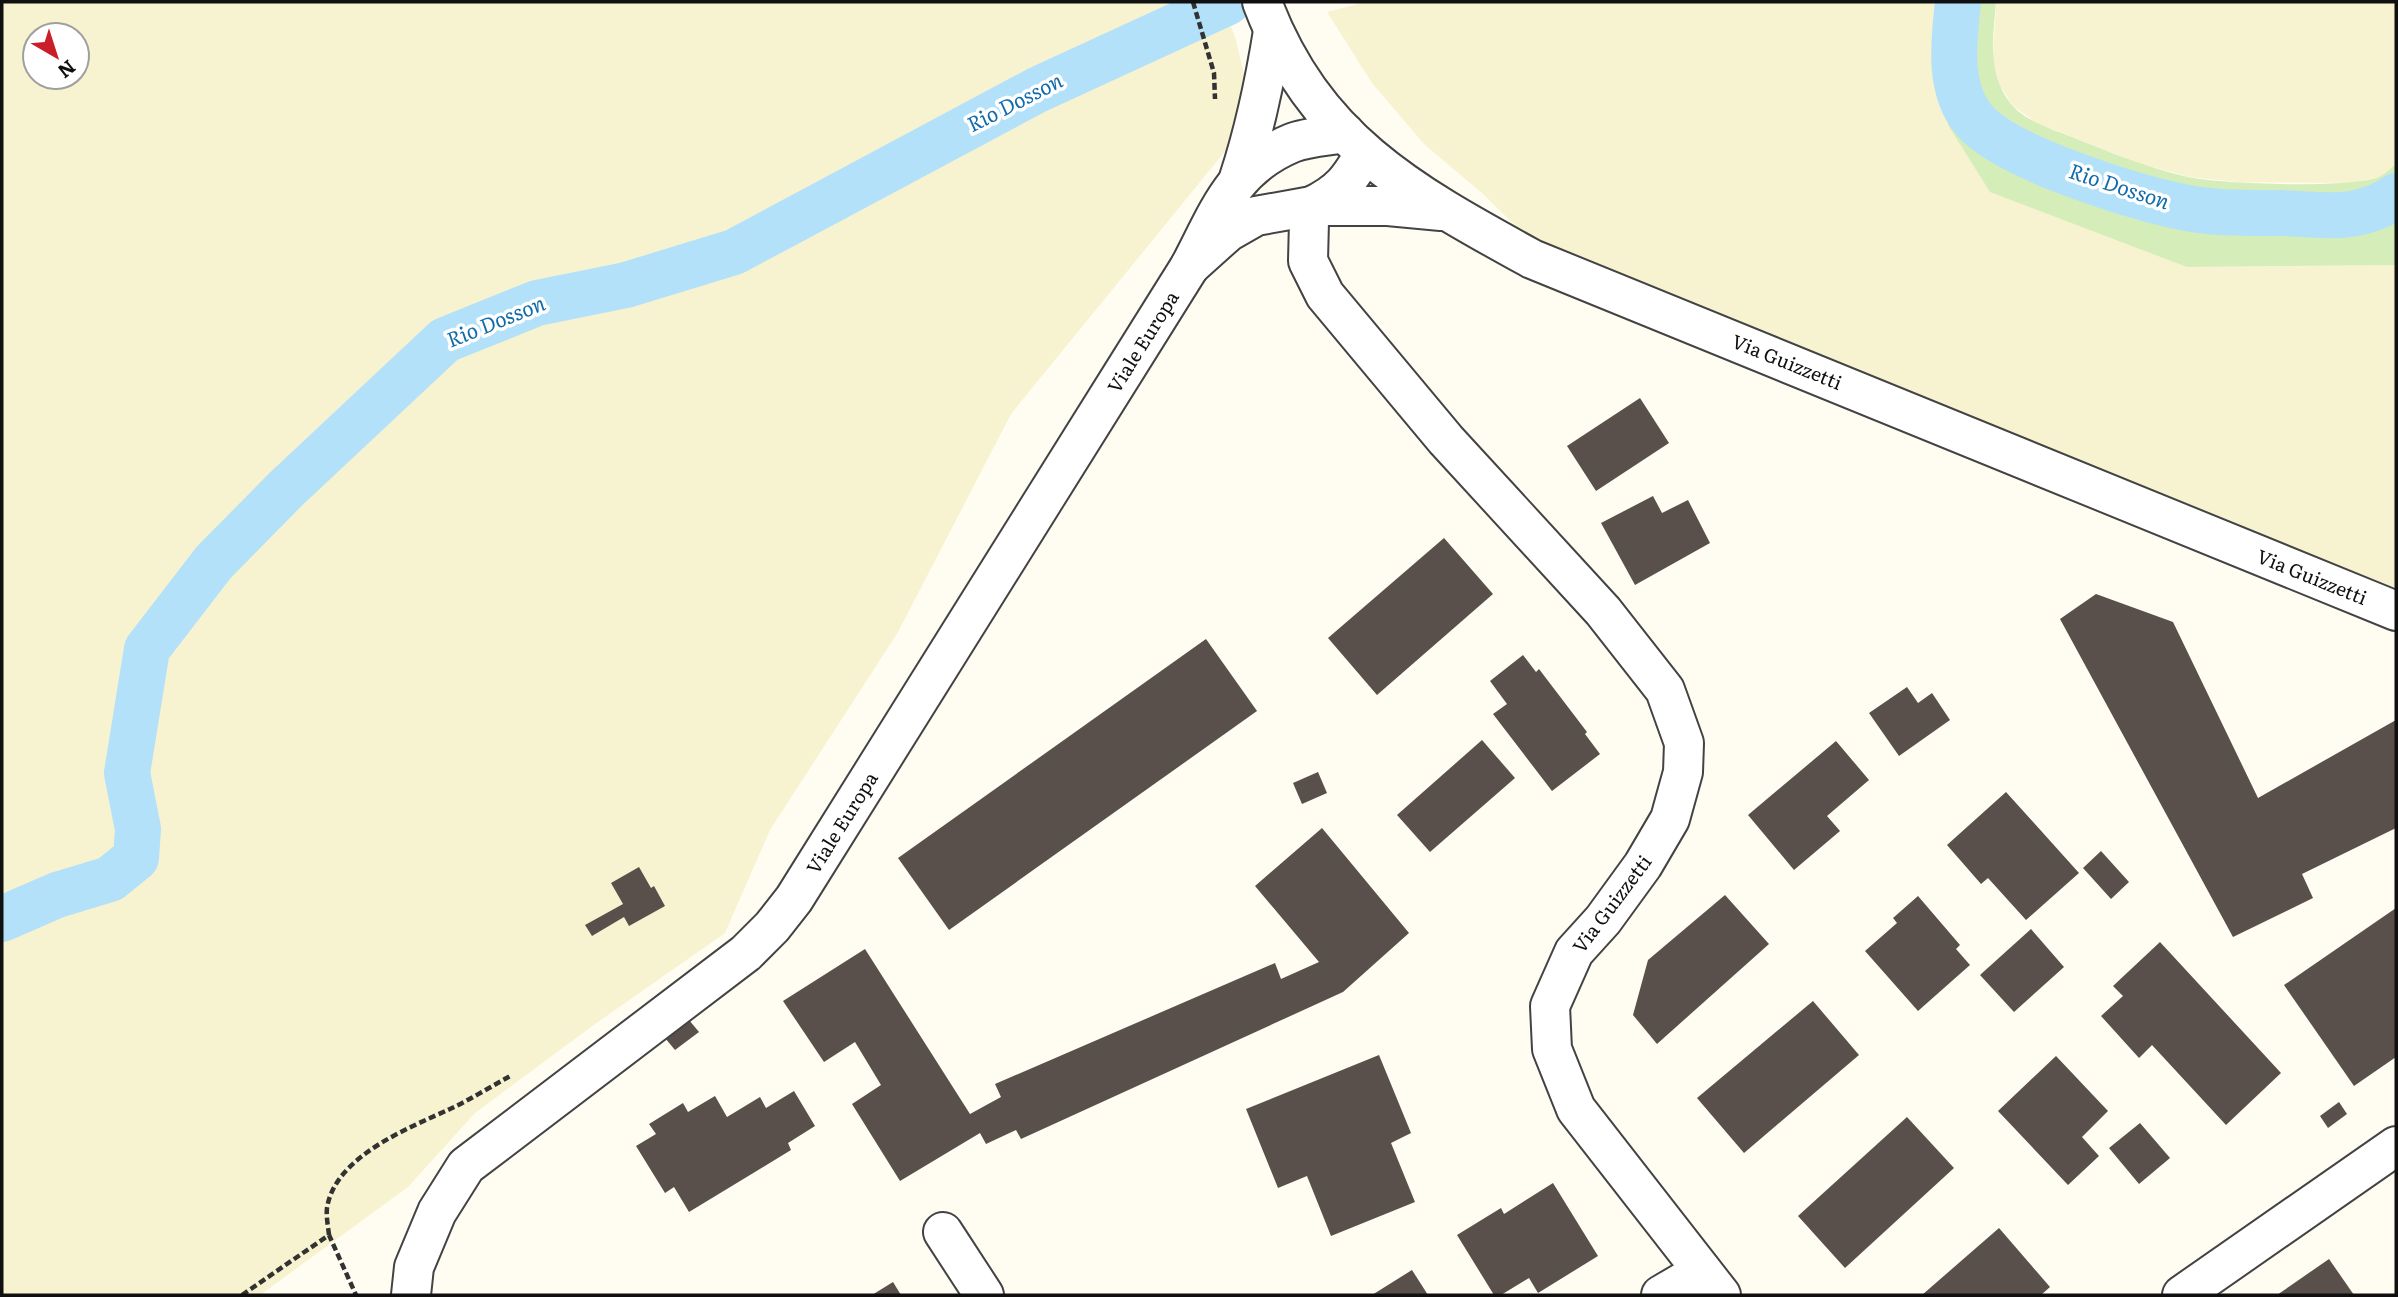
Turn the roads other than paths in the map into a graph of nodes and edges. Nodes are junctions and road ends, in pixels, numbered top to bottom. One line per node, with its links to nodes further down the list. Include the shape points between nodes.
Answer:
1 (1268, 16): 2 (street, Via Guizzetti, via 1295,73); 3 (street, Viale Europa, via 1263,90)
2 (1355, 143): 3 (street, Viale Europa, via 1293,142); 4 (street, Viale Europa, via 1347,183); 5 (street, Via Guizzetti)
3 (1239, 178): 6 (street, Viale Europa)
4 (1312, 206): 5 (street, Viale Europa, via 1388,205); 6 (street, Viale Europa, via 1255,216 1227,232); 10 (street, Via Guizzetti, via 1308,261 1325,295 1446,439 1603,611 1665,690 1684,743 1683,772 1671,819 1603,920 1574,952 1550,1006 1552,1049 1576,1109)
5 (1447, 212): 7 (street, Via Guizzetti, via 1532,259)
6 (1191, 266): 11 (street, Viale Europa, via 794,899 746,953 466,1166 432,1223 414,1267)
7 (2396, 611)
8 (2396, 1146): 14 (street)
9 (943, 1232): 12 (street)
10 (1711, 1283): 13 (street, Via Guizzetti)
11 (411, 1295)
12 (984, 1295)
13 (1661, 1295)
14 (2182, 1295)

